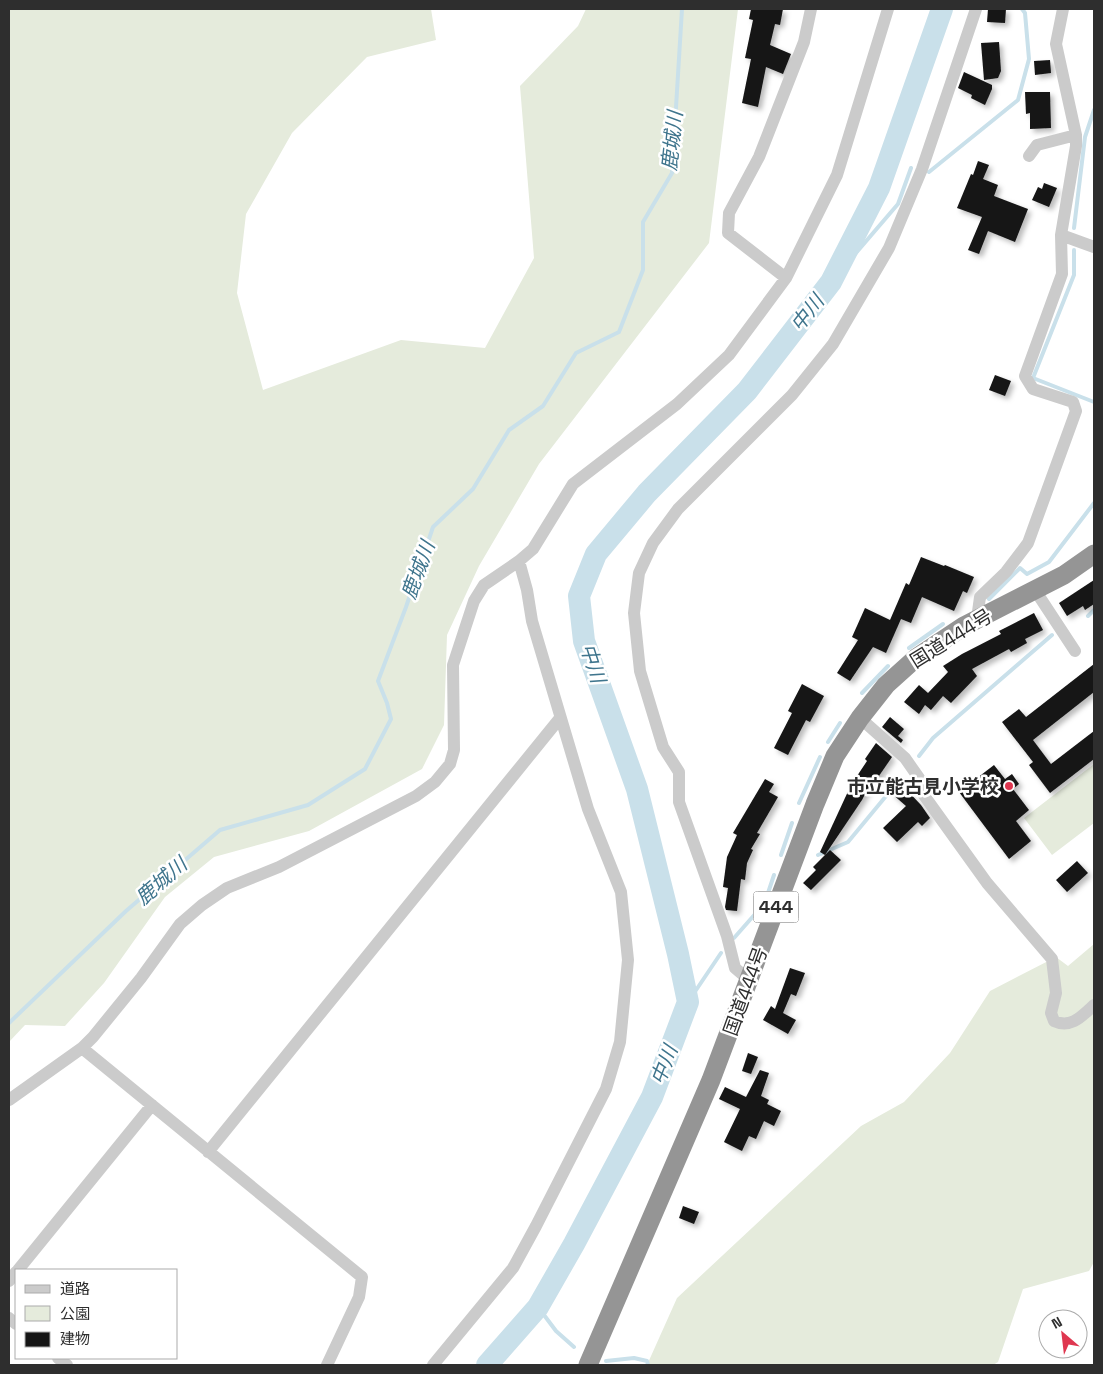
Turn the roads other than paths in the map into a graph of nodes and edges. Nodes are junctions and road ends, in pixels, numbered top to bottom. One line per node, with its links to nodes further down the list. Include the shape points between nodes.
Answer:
1 (811, 9): 9 (street, via 804,42 759,157 729,213 728,233)
2 (888, 9): 9 (street, via 837,175)
3 (976, 9): 17 (street, via 922,169 889,248 833,344 792,395 678,509 653,542 640,573 634,613 640,671 663,747 679,772 678,802 727,936 735,968)
4 (1063, 9): 5 (street, via 1056,44)
5 (1076, 135): 6 (street, via 1037,145); 7 (street)
6 (1029, 156)
7 (1061, 234): 8 (street); 13 (street, via 1062,274 1025,376 1033,389 1073,402 1076,412 1028,543 1006,572 980,597)
8 (1094, 247)
9 (786, 278): 11 (street, via 729,355 677,404 574,484 533,549)
10 (1094, 554): 12 (highway, 国道444号 / 444)
11 (519, 561): 15 (street, via 532,621); 19 (street, via 484,585 474,601 453,665 454,750 450,764 435,782 416,796 279,867 228,888 202,905 180,924 141,978)
12 (1035, 590): 13 (highway, 国道444号 / 444); 14 (street)
13 (978, 619): 16 (highway, 国道444号 / 444, via 916,658 886,685)
14 (1075, 651)
15 (560, 718): 22 (street); 25 (street, via 588,809 620,892 628,960 620,1042 606,1089 513,1268)
16 (860, 718): 17 (highway, 国道444号 / 444, via 835,756 814,804); 18 (street, via 905,758 919,778 923,794 987,883 1052,958 1056,993 1050,1013 1054,1022 1061,1025 1075,1022)
17 (749, 980): 26 (highway, 国道444号 / 444, via 712,1080)
18 (1094, 1005)
19 (82, 1048): 20 (street); 21 (street)
20 (9, 1100)
21 (152, 1105): 22 (street); 23 (street)
22 (208, 1152): 24 (street, via 362,1277 359,1297)
23 (19, 1269)
24 (327, 1365)
25 (433, 1365)
26 (588, 1365)

